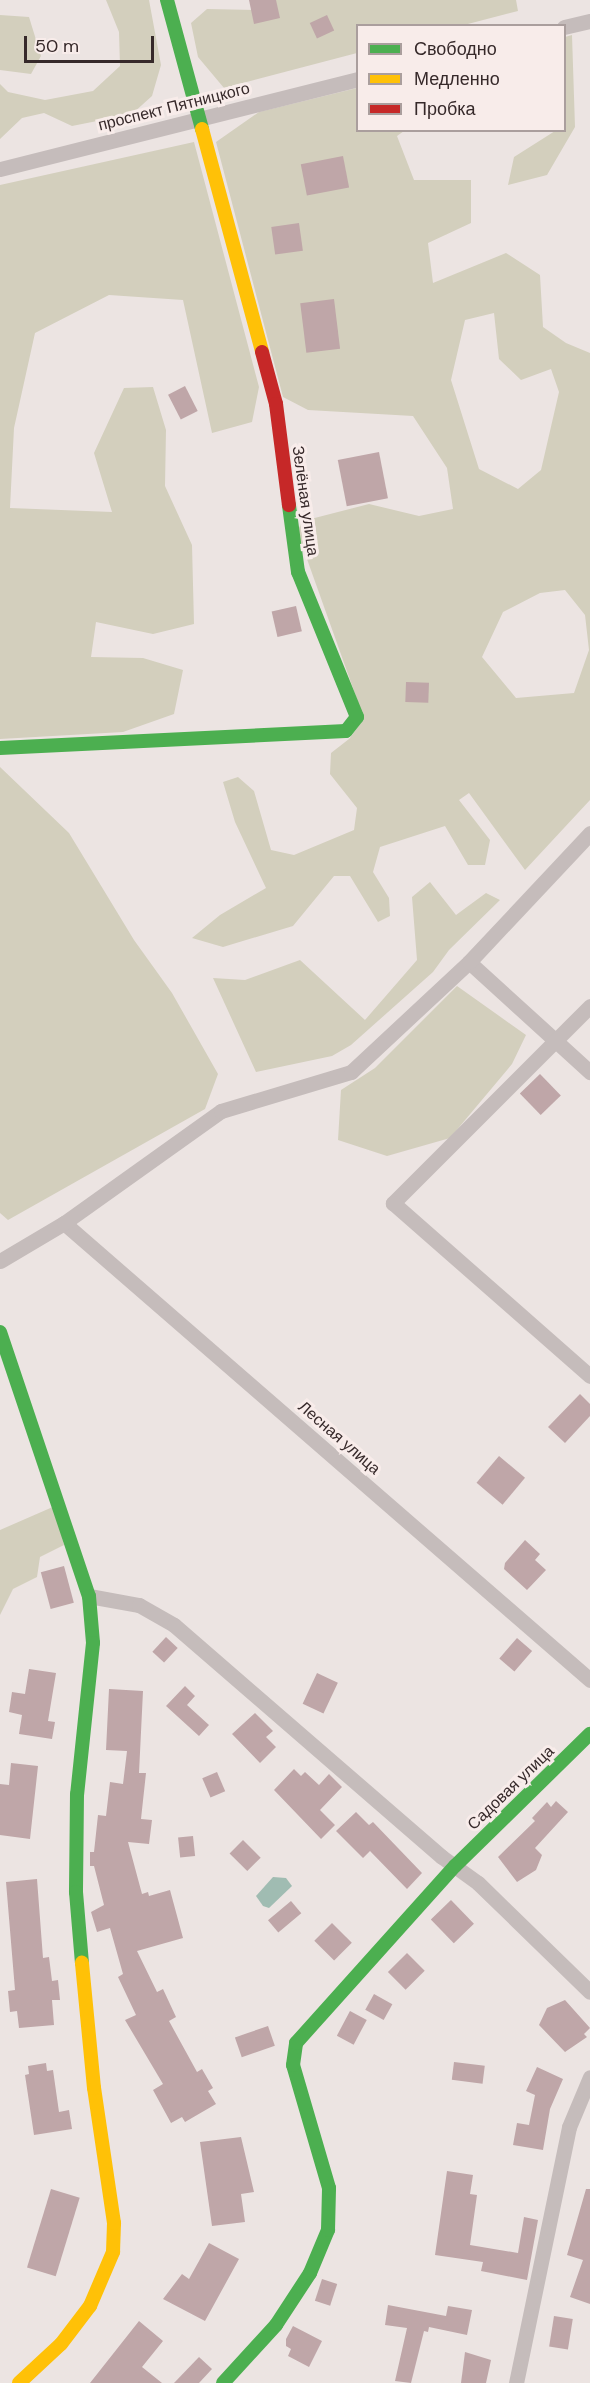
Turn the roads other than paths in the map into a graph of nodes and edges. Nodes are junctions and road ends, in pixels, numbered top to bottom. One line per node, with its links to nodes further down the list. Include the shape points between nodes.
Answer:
1 (167, 0): 5 (street, Зелёная улица)
2 (590, 21): 3 (street)
3 (566, 27)
4 (356, 79): 5 (street, проспект Пятницкого)
5 (202, 119): 6 (street, проспект Пятницкого); 7 (street, Зелёная улица, via 276,404 298,572 357,717 346,731)
6 (0, 169)
7 (0, 748)
8 (590, 833): 9 (street)
9 (469, 962): 11 (street); 13 (street, via 351,1072 221,1111)
10 (590, 1006): 11 (street)
11 (555, 1042): 12 (street); 16 (street, via 393,1203)
12 (590, 1072)
13 (64, 1223): 14 (street); 18 (street, Лесная улица)
14 (0, 1261)
15 (0, 1332): 17 (street)
16 (590, 1376)
17 (89, 1596): 20 (street, via 139,1605 174,1625); 23 (street, via 93,1643 77,1794 76,1880 94,2088 108,2172 114,2242 90,2307 61,2344)
18 (590, 1680)
19 (590, 1734): 20 (street, Садовая улица)
20 (455, 1866): 21 (street, via 478,1883); 24 (street, Садовая улица, via 296,2043 293,2065 329,2188 328,2230 310,2273 276,2325)
21 (590, 1992)
22 (590, 2077): 25 (street, via 569,2127)
23 (19, 2383)
24 (223, 2383)
25 (516, 2383)

